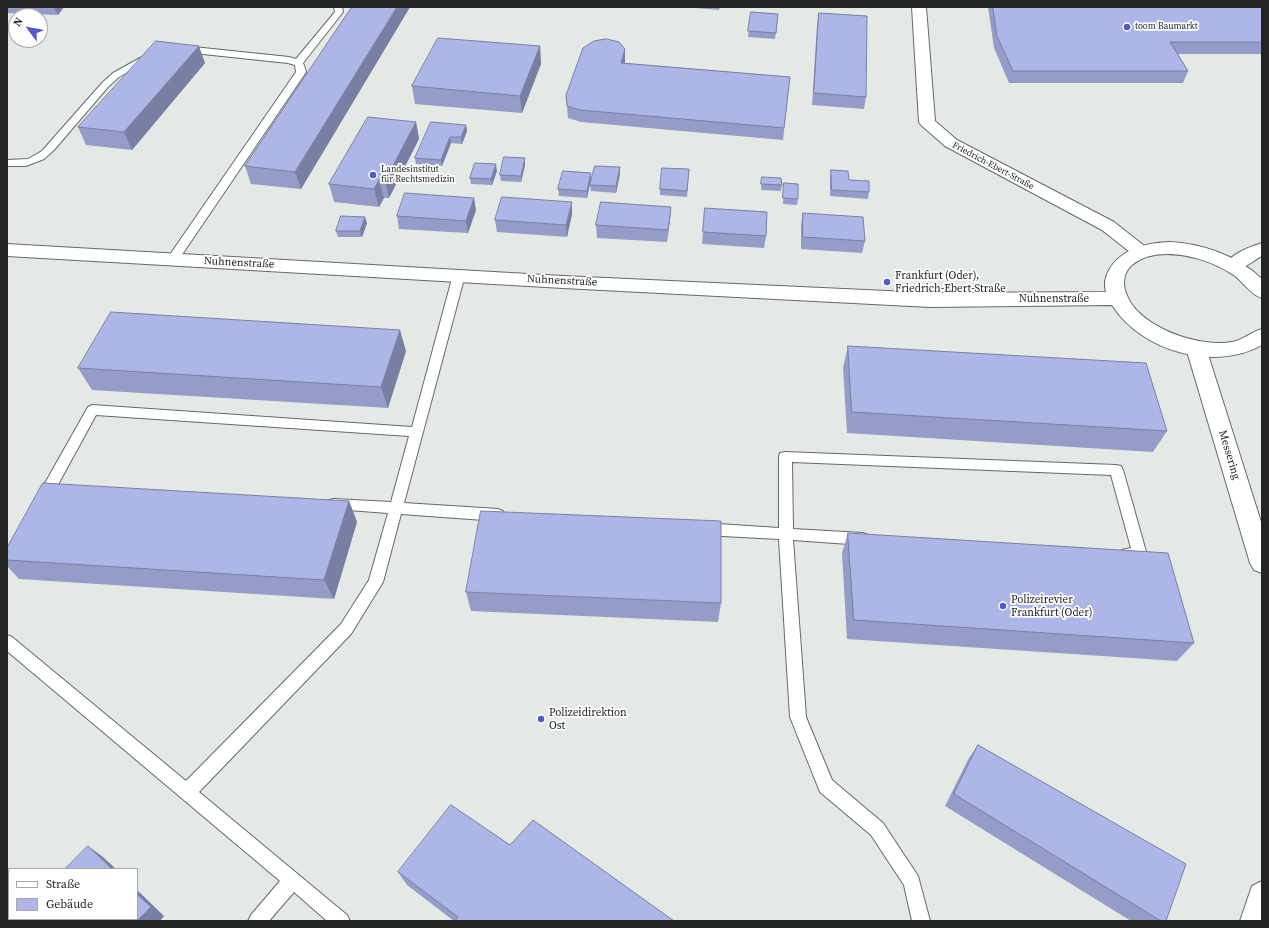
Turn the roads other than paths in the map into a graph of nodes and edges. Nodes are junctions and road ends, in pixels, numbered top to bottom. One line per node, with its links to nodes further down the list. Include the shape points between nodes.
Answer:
1 (338, 7): 5 (lane, via 339,12)
2 (919, 7): 9 (main road, Friedrich-Ebert-Straße, via 927,122 951,144 1108,226)
3 (173, 48): 5 (lane)
4 (161, 50): 6 (lane, via 104,84 42,157 23,164)
5 (298, 63): 10 (lane, via 301,72)
6 (7, 163)
7 (1262, 249): 11 (main road)
8 (7, 250): 10 (main road, Nuhnenstraße)
9 (1141, 252): 11 (main road, via 1161,248 1185,250 1210,256); 14 (main road, via 1126,259 1117,270 1114,283)
10 (173, 259): 12 (main road, Nuhnenstraße)
11 (1233, 266): 13 (main road, via 1248,276)
12 (458, 276): 14 (main road, Nuhnenstraße, via 930,300); 17 (lane)
13 (1262, 292)
14 (1118, 298): 16 (main road, via 1129,314 1147,329 1170,341)
15 (1262, 336): 16 (main road, via 1250,344 1234,349)
16 (1196, 348): 28 (main road, Messering)
17 (416, 432): 18 (lane, via 92,410); 21 (lane)
18 (49, 489): 19 (lane); 22 (lane)
19 (63, 490)
20 (317, 503): 21 (lane)
21 (396, 508): 23 (lane); 30 (lane, via 376,582 346,629)
22 (37, 510)
23 (507, 515)
24 (690, 528): 25 (lane)
25 (786, 535): 26 (lane); 27 (lane, via 785,457 1116,470 1140,555); 35 (lane, via 798,717 826,786 877,829 912,882)
26 (878, 540)
27 (1117, 554)
28 (1262, 563)
29 (7, 642): 30 (lane)
30 (187, 792): 31 (lane)
31 (293, 880): 33 (lane); 34 (lane)
32 (1262, 896): 36 (main road)
33 (257, 921)
34 (342, 921)
35 (921, 921)
36 (1255, 921)

